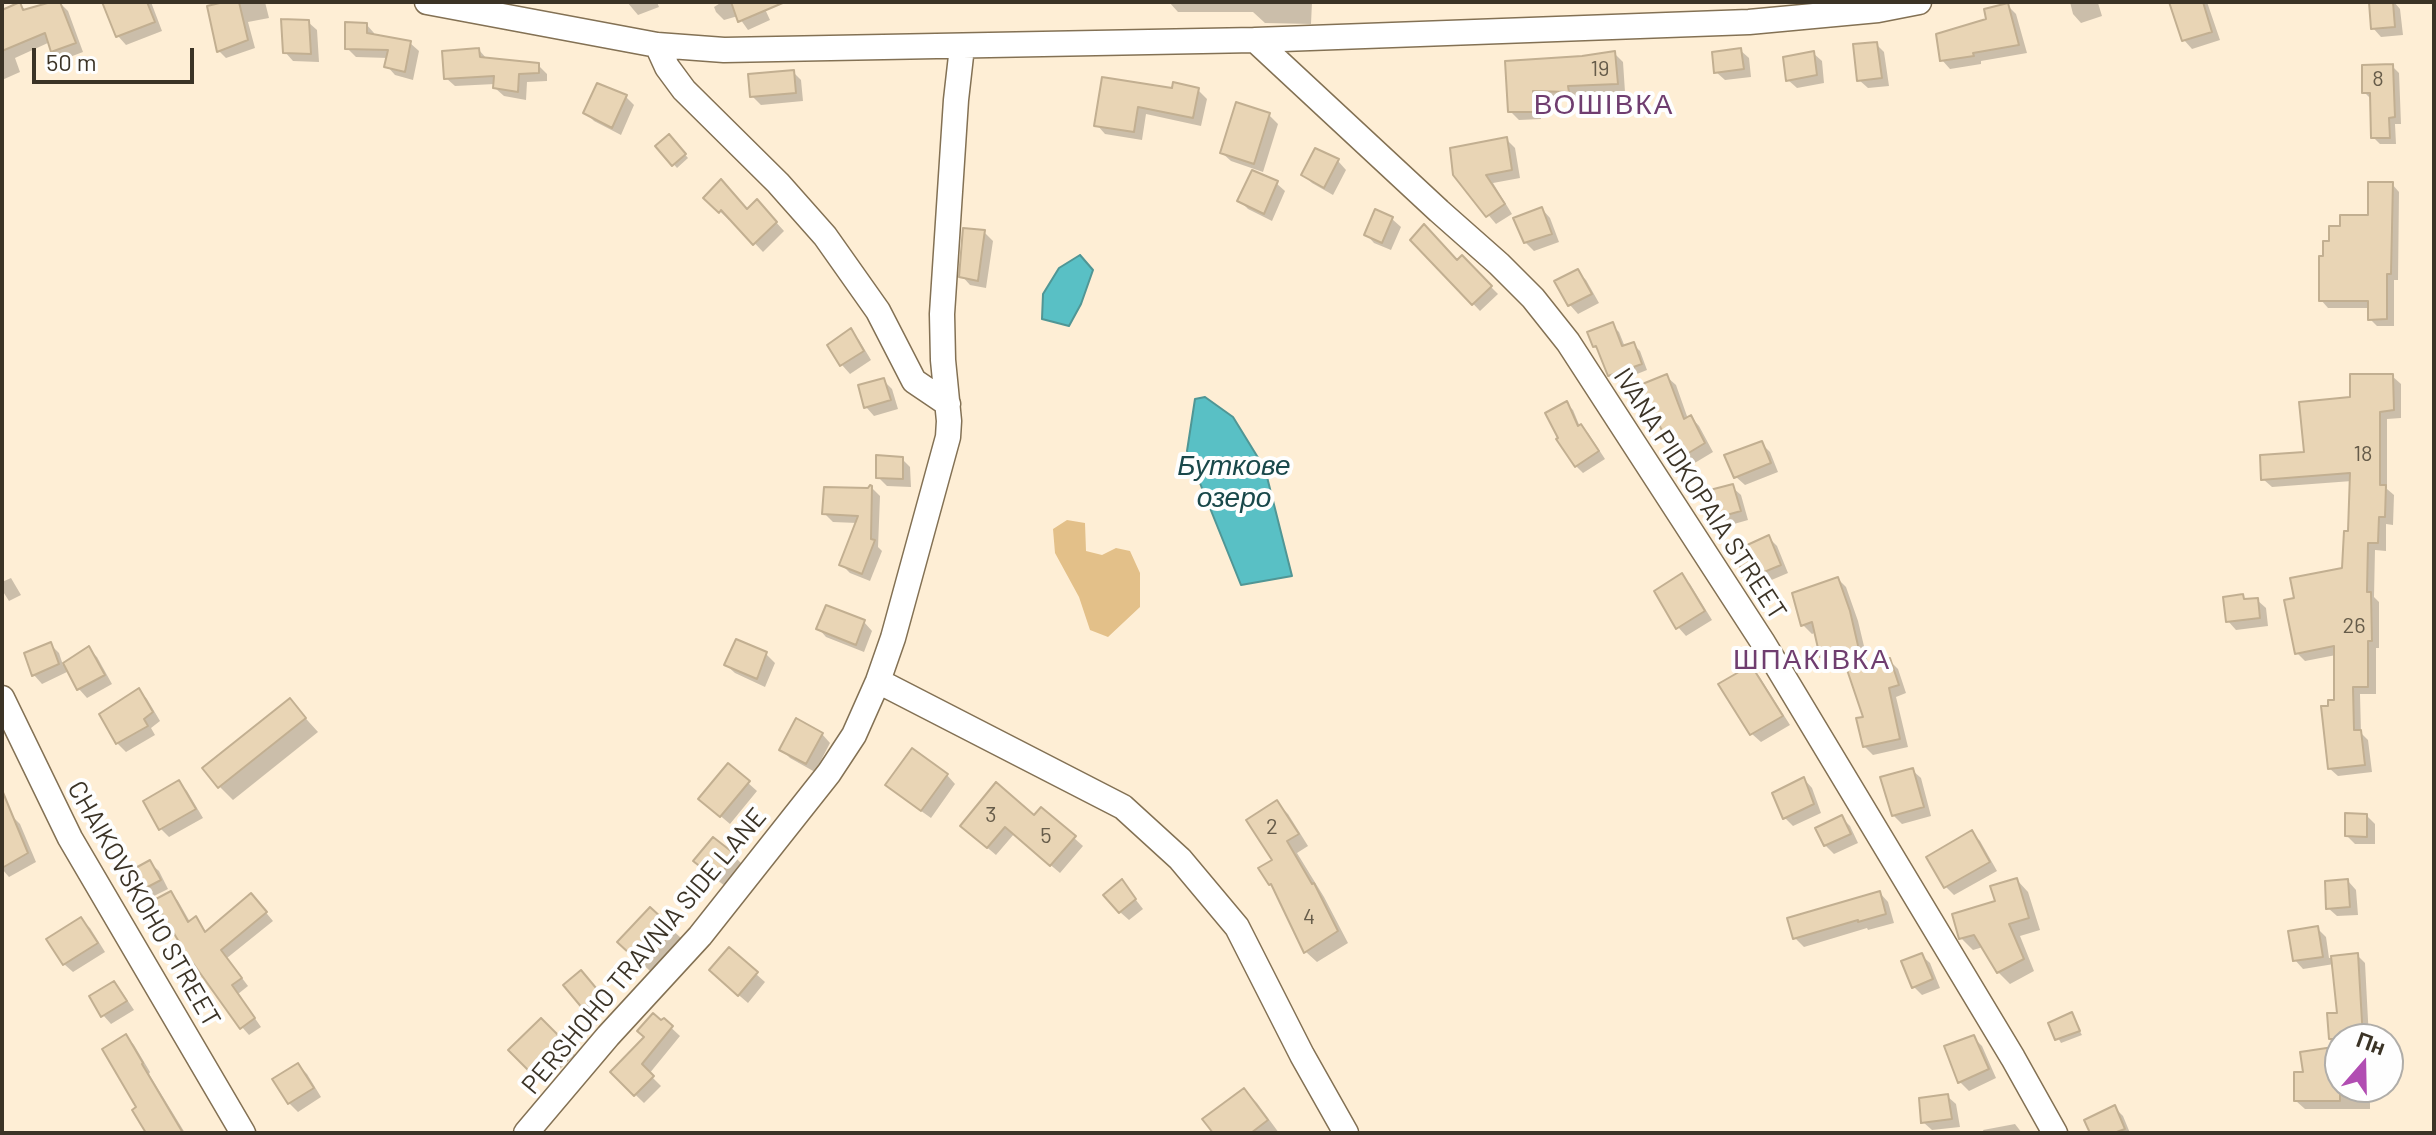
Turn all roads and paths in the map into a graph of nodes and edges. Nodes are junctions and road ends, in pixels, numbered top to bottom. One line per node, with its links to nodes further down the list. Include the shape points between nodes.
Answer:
1 (427, 2): 4 (street)
2 (1919, 2): 3 (street, via 1749,22)
3 (1255, 40): 5 (street); 12 (street, IVANA PIDKOPAIA STREET, via 1499,264 1563,335 1762,641)
4 (657, 45): 5 (street, via 724,50); 6 (street, via 684,90 825,236 878,311 914,381)
5 (962, 47): 6 (street, PERSHOHO TRAVNIA SIDE LANE, via 942,314)
6 (948, 404): 7 (street, PERSHOHO TRAVNIA SIDE LANE, via 948,437)
7 (878, 681): 10 (street, PERSHOHO TRAVNIA SIDE LANE, via 854,735 829,773 700,936); 11 (street, via 1123,807 1180,859 1237,927)
8 (2, 698): 9 (street, CHAIKOVSKOHO STREET, via 70,838)
9 (243, 1133)
10 (526, 1133)
11 (1346, 1133)
12 (2055, 1133)

